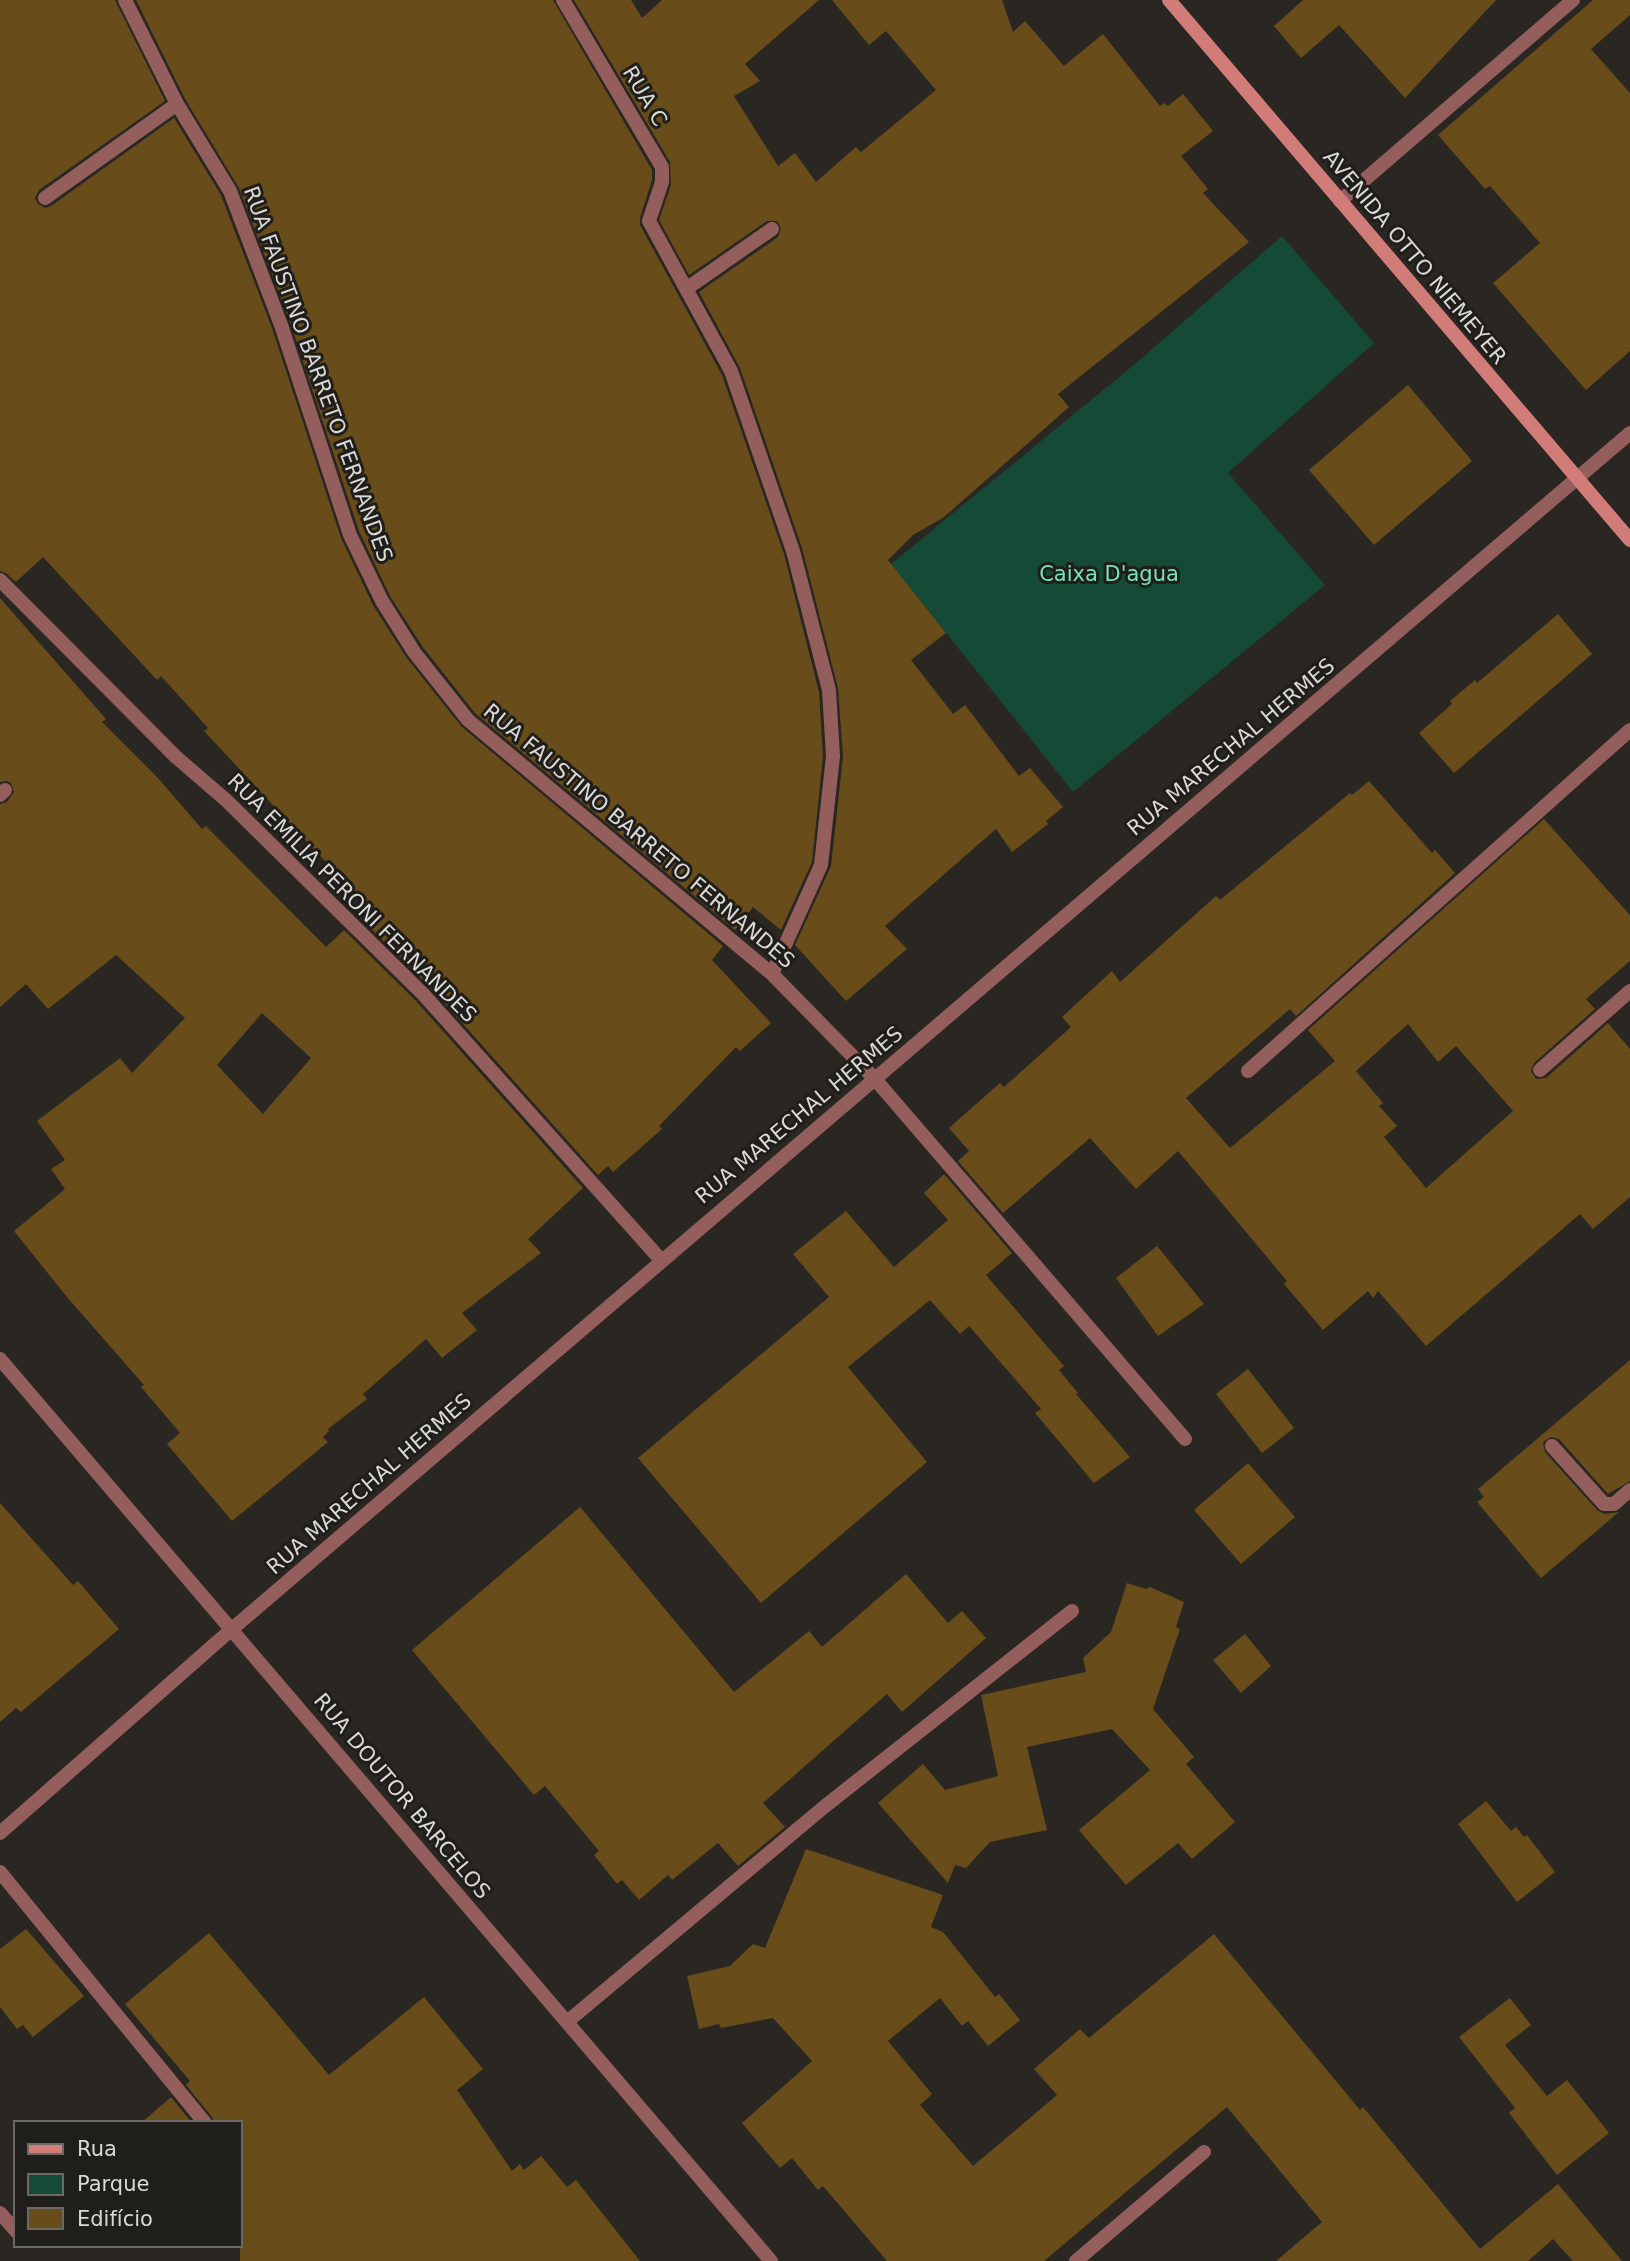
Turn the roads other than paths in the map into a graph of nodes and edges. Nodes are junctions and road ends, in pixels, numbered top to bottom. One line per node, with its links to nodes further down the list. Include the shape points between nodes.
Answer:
1 (125, 0): 5 (street, RUA FAUSTINO BARRETO FERNANDES)
2 (563, 0): 9 (street, RUA C, via 662,167 662,182 649,221)
3 (1169, 0): 7 (main road, AVENIDA OTTO NIEMEYER)
4 (1573, 0): 7 (street)
5 (177, 104): 6 (street); 15 (street, RUA FAUSTINO BARRETO FERNANDES, via 230,191 281,325 350,535 382,601 414,652 468,720)
6 (45, 198)
7 (1340, 201): 11 (main road, AVENIDA OTTO NIEMEYER)
8 (772, 229): 9 (street)
9 (686, 289): 15 (street, via 731,371 772,484 829,690 833,756 821,865)
10 (1630, 433): 11 (street, RUA MARECHAL HERMES)
11 (1577, 479): 12 (main road, AVENIDA OTTO NIEMEYER); 19 (street, RUA MARECHAL HERMES)
12 (1630, 540)
13 (0, 580): 20 (street, RUA EMILIA PERONI FERNANDES, via 423,994)
14 (1630, 730): 18 (street)
15 (772, 974): 19 (street, RUA FAUSTINO BARRETO FERNANDES)
16 (1630, 991): 17 (street)
17 (1540, 1070)
18 (1248, 1071)
19 (874, 1078): 20 (street, RUA MARECHAL HERMES); 22 (street, RUA FAUSTINO BARRETO FERNANDES)
20 (661, 1260): 26 (street, RUA MARECHAL HERMES)
21 (0, 1359): 26 (street, RUA DOUTOR BARCELOS)
22 (1185, 1439)
23 (1552, 1446): 24 (street, via 1604,1504 1614,1504)
24 (1630, 1490)
25 (1072, 1611): 29 (street, via 824,1807)
26 (232, 1629): 27 (street, RUA MARECHAL HERMES); 29 (street, RUA DOUTOR BARCELOS)
27 (0, 1833)
28 (0, 1872): 30 (street)
29 (567, 2022): 34 (street, RUA DOUTOR BARCELOS)
30 (203, 2121)
31 (1204, 2152): 35 (street)
32 (0, 2213): 33 (street)
33 (14, 2229)
34 (771, 2261)
35 (1076, 2261)

